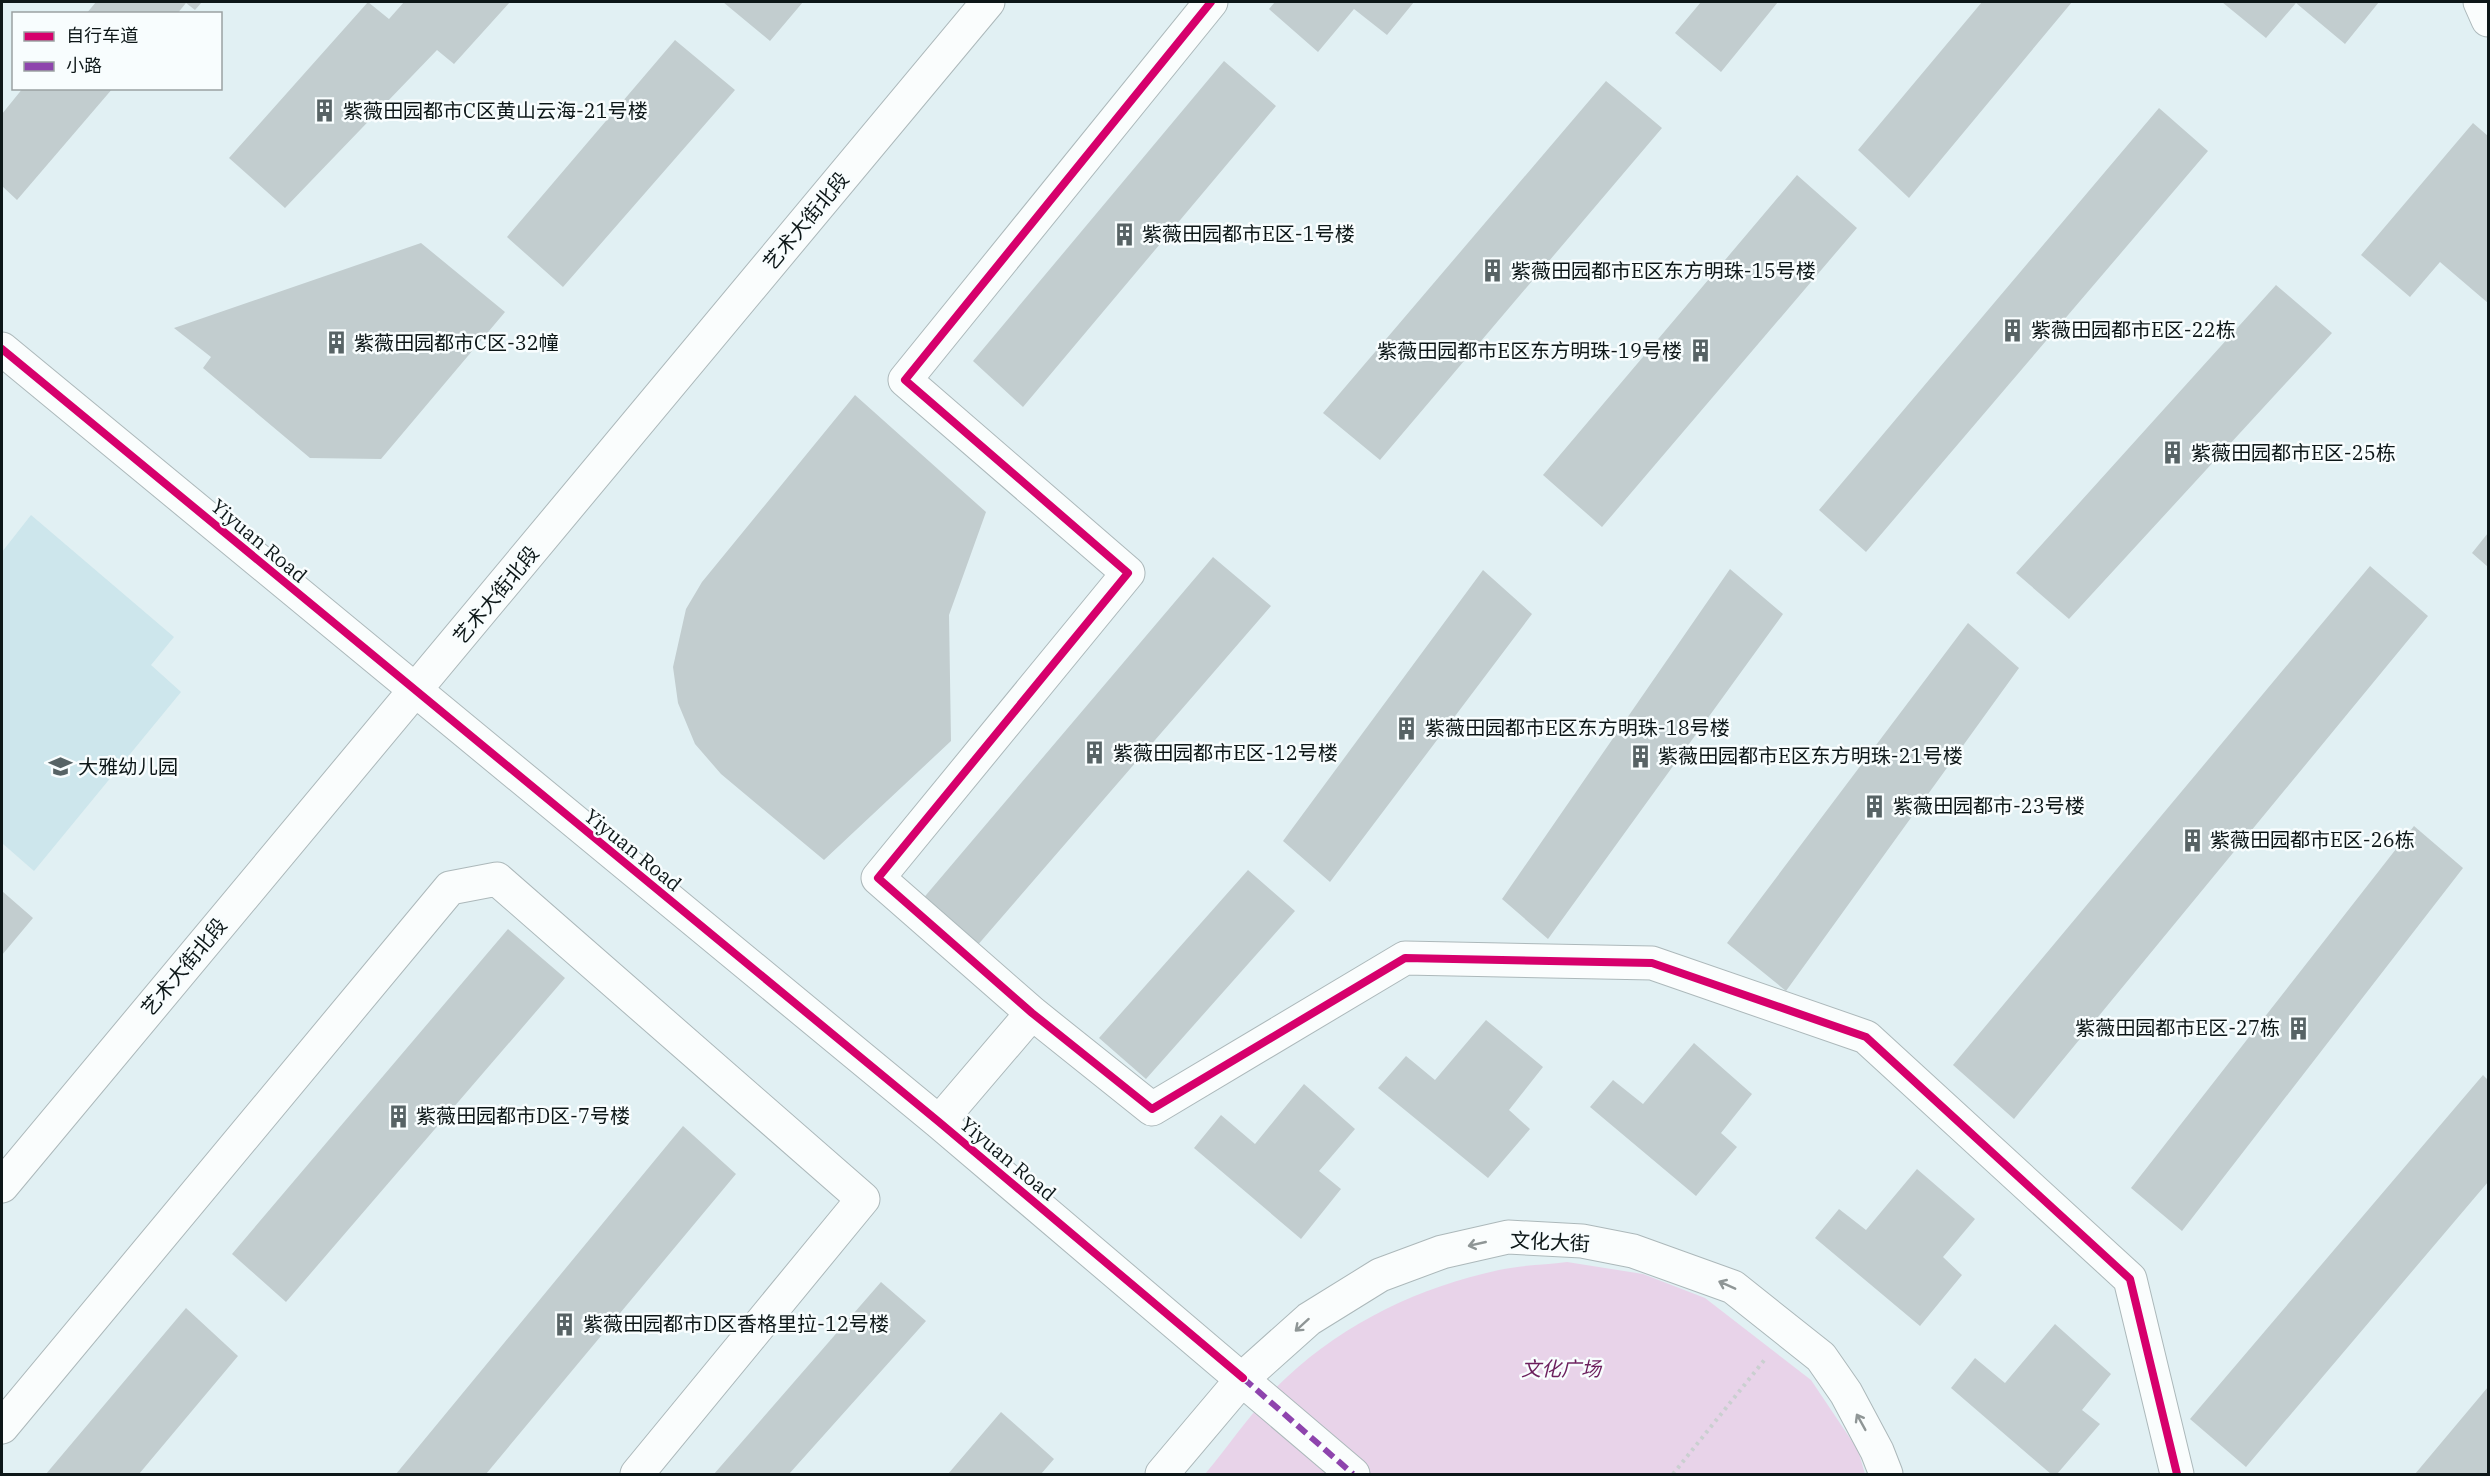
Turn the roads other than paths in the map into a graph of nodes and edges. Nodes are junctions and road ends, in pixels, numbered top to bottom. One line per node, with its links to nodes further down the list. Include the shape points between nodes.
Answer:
1 (988, 2): 6 (street, 艺术大街北段)
2 (1211, 2): 7 (street, via 905,380 1128,573 878,878)
3 (2480, 2): 4 (street)
4 (2488, 20)
5 (2, 349): 6 (street, Yiyuan Road)
6 (415, 692): 8 (street, Yiyuan Road); 9 (street, 艺术大街北段)
7 (1032, 1013): 8 (street); 16 (street, via 1152,1109 1405,958 1652,963 1866,1037 2130,1278)
8 (939, 1122): 10 (street, Yiyuan Road)
9 (2, 1186)
10 (1243, 1378): 13 (street, 文化大街); 14 (street, Yiyuan Road); 15 (street, 文化大街, one-way to 10, via 1845,1393 1821,1357 1733,1287 1633,1251 1582,1241 1508,1237 1442,1252 1380,1275 1309,1319)
11 (2, 1427): 12 (street, via 450,888 497,879 863,1199)
12 (637, 1474)
13 (1162, 1474)
14 (1353, 1474)
15 (1886, 1474)
16 (2177, 1474)

